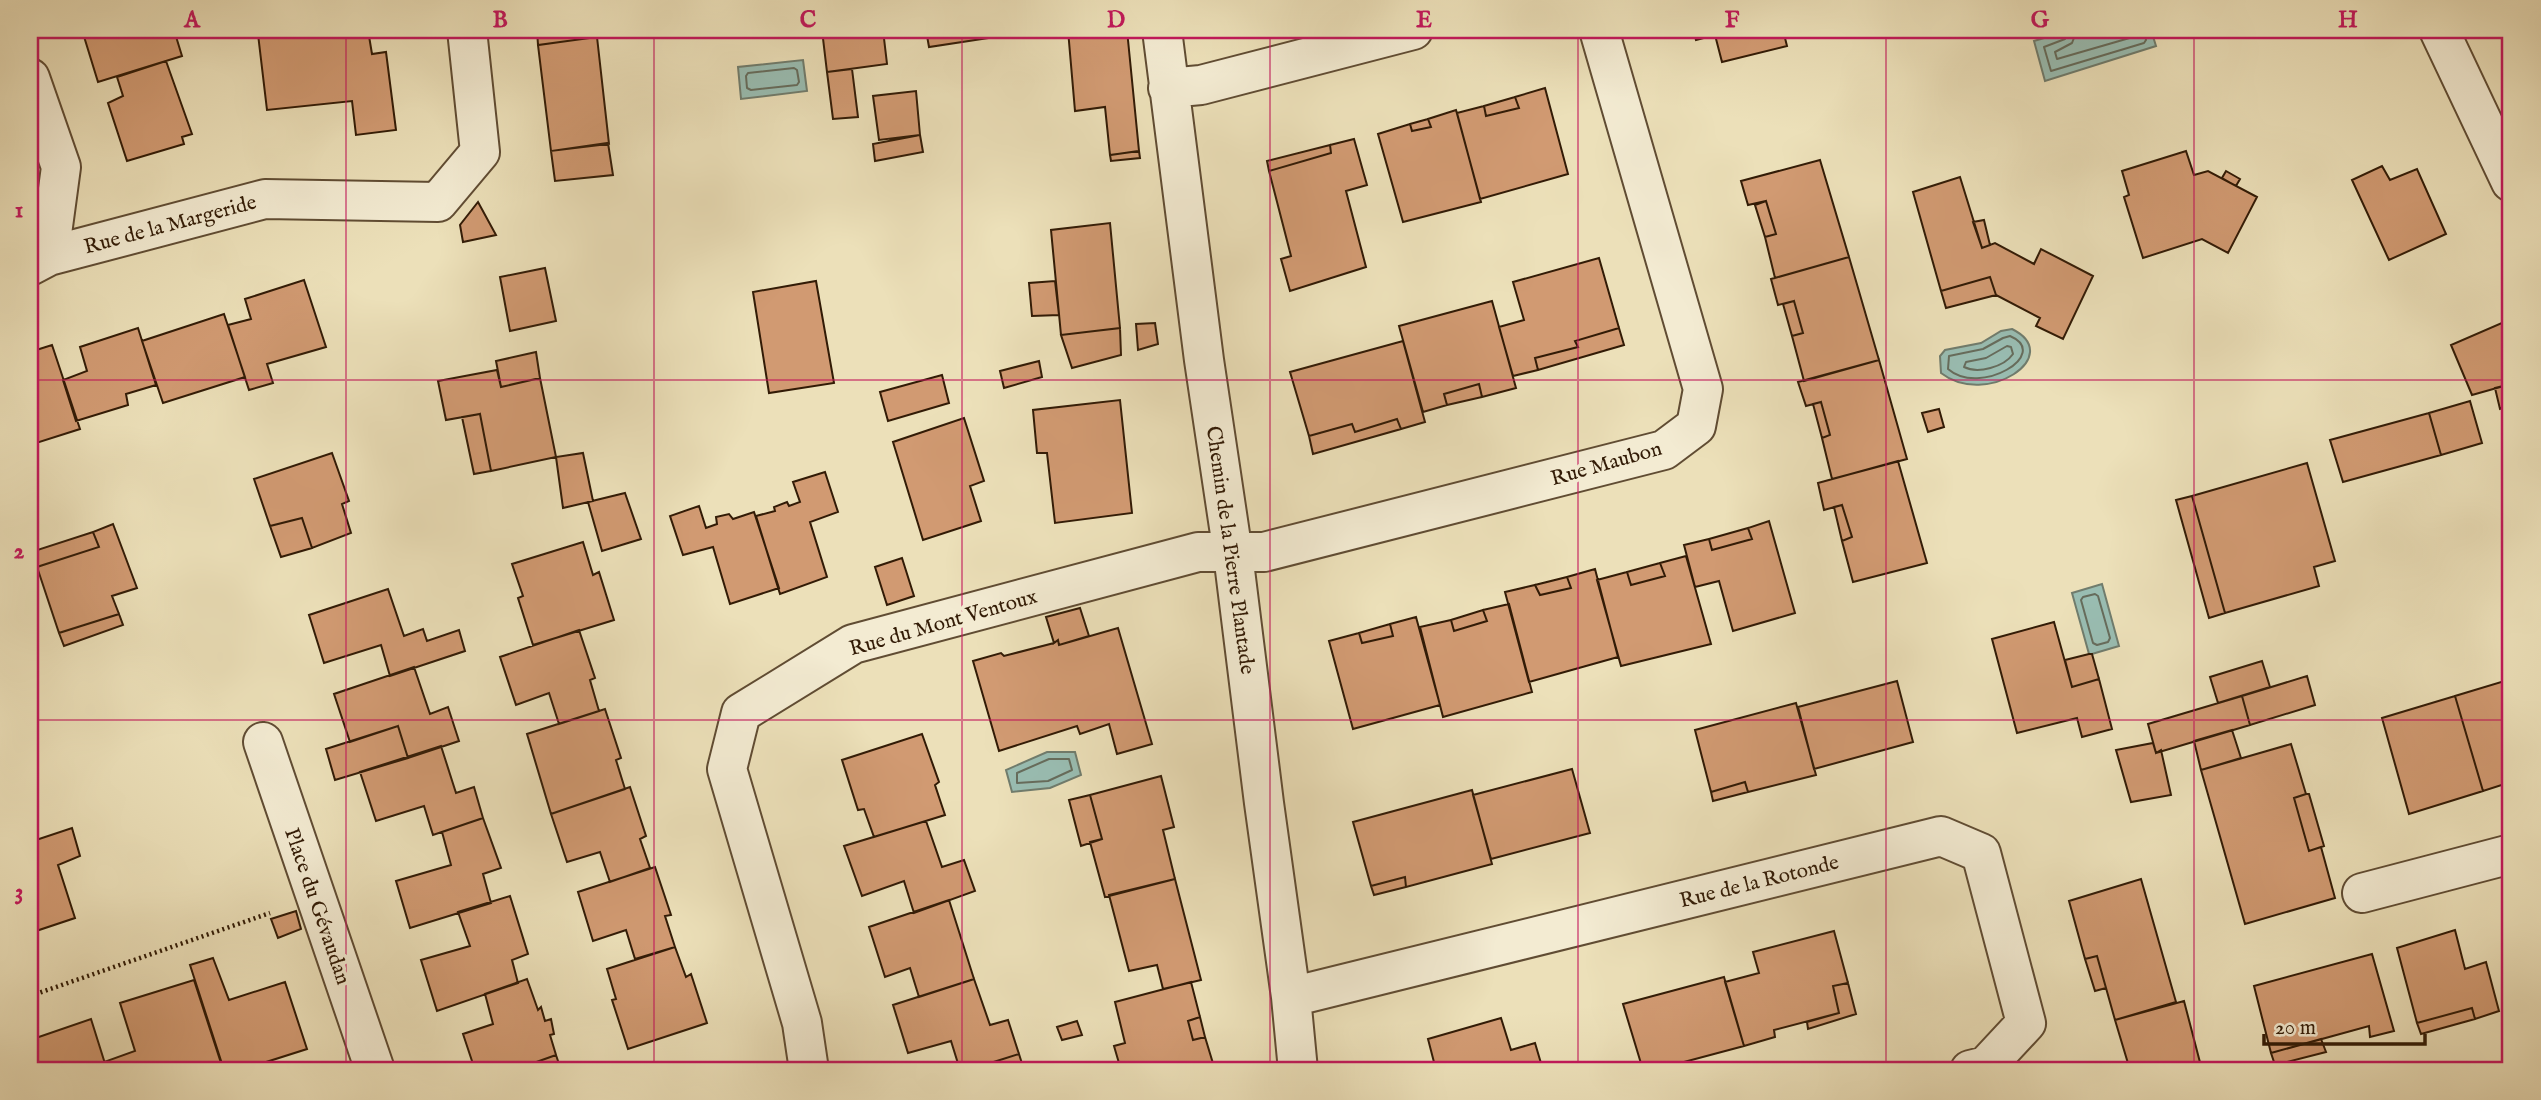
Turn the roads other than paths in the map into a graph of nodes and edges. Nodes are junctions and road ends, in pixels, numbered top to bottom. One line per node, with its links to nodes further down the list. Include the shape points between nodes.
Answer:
1 (467, 30): 9 (street, Rue de la Margeride, via 480,152 438,202 265,199)
2 (1162, 30): 7 (street, Chemin de la Pierre Plantade)
3 (1413, 30): 7 (street, via 1201,85)
4 (1599, 30): 10 (street, Rue Maubon, via 1703,390 1696,426 1664,450 1264,552)
5 (2439, 30): 8 (street)
6 (30, 78): 9 (street, via 61,167)
7 (1168, 88): 10 (street, Chemin de la Pierre Plantade)
8 (2511, 182)
9 (40, 261)
10 (1233, 554): 14 (street, Chemin de la Pierre Plantade); 16 (street, Rue du Mont Ventoux, via 1198,552 853,644 741,713 727,769 802,1023)
11 (263, 742): 15 (street, Place du Gévaudan)
12 (2511, 854): 13 (street)
13 (2362, 893)
14 (1291, 997): 17 (street, Chemin de la Pierre Plantade); 18 (street, Rue de la Rotonde, via 1941,836 1981,853 2026,1023 1986,1066)
15 (375, 1070)
16 (809, 1070)
17 (1298, 1070)
18 (1969, 1070)

